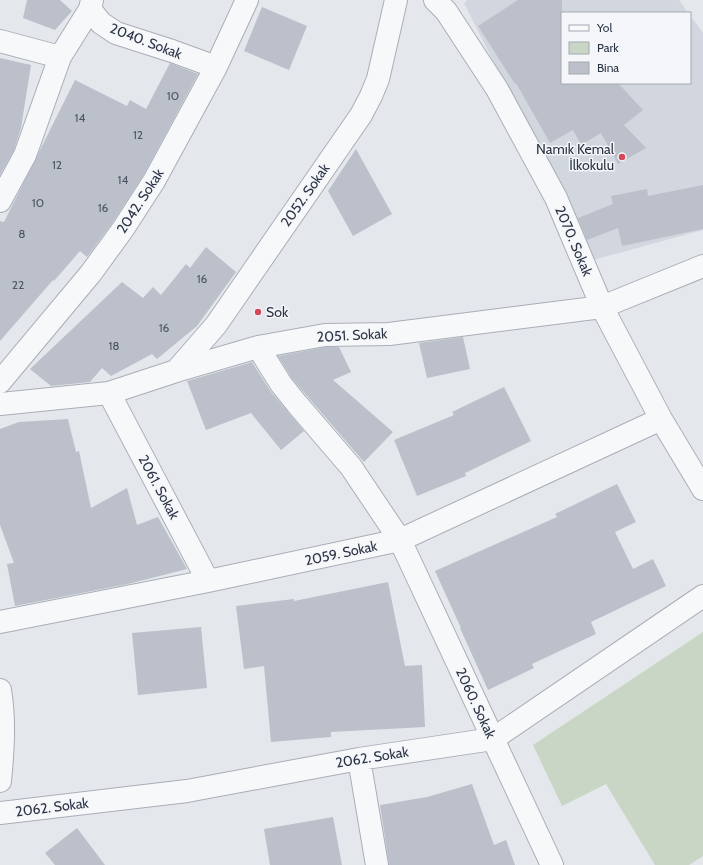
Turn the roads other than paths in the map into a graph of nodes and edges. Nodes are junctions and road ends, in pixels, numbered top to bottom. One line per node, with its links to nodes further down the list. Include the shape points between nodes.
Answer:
1 (247, 0): 7 (street, 2042. Sokak)
2 (396, 0): 12 (street, 2052. Sokak, via 378,79 361,115 216,325)
3 (91, 4): 6 (street); 7 (street, 2040. Sokak, via 101,23 116,33)
4 (446, 4): 10 (street, 2070. Sokak, via 497,89 556,198)
5 (0, 41): 6 (street)
6 (60, 56): 8 (street, via 25,155)
7 (216, 68): 13 (street, 2042. Sokak, via 154,181 123,229 91,273)
8 (0, 201)
9 (703, 266): 10 (street, 2051. Sokak)
10 (602, 307): 11 (street, 2051. Sokak, via 389,334 325,335); 18 (street, 2070. Sokak)
11 (258, 346): 12 (street, 2051. Sokak); 20 (street, 2060. Sokak, via 297,404 351,467)
12 (176, 371): 14 (street, 2051. Sokak)
13 (0, 382)
14 (109, 394): 15 (street, 2051. Sokak); 21 (street, 2061. Sokak)
15 (31, 401): 16 (street, 2051. Sokak); 17 (street)
16 (0, 404)
17 (0, 416)
18 (662, 419): 19 (street, 2070. Sokak); 20 (street, 2059. Sokak)
19 (703, 489)
20 (400, 540): 21 (street, 2059. Sokak); 25 (street, 2060. Sokak)
21 (208, 581): 23 (street, 2059. Sokak)
22 (703, 596): 25 (street, 2062. Sokak)
23 (0, 622)
24 (0, 690): 27 (street, via 4,747)
25 (493, 739): 26 (street, 2062. Sokak); 30 (street, 2060. Sokak)
26 (359, 759): 28 (street, 2062. Sokak, via 187,791); 29 (street)
27 (0, 781)
28 (0, 813)
29 (377, 865)
30 (552, 865)

